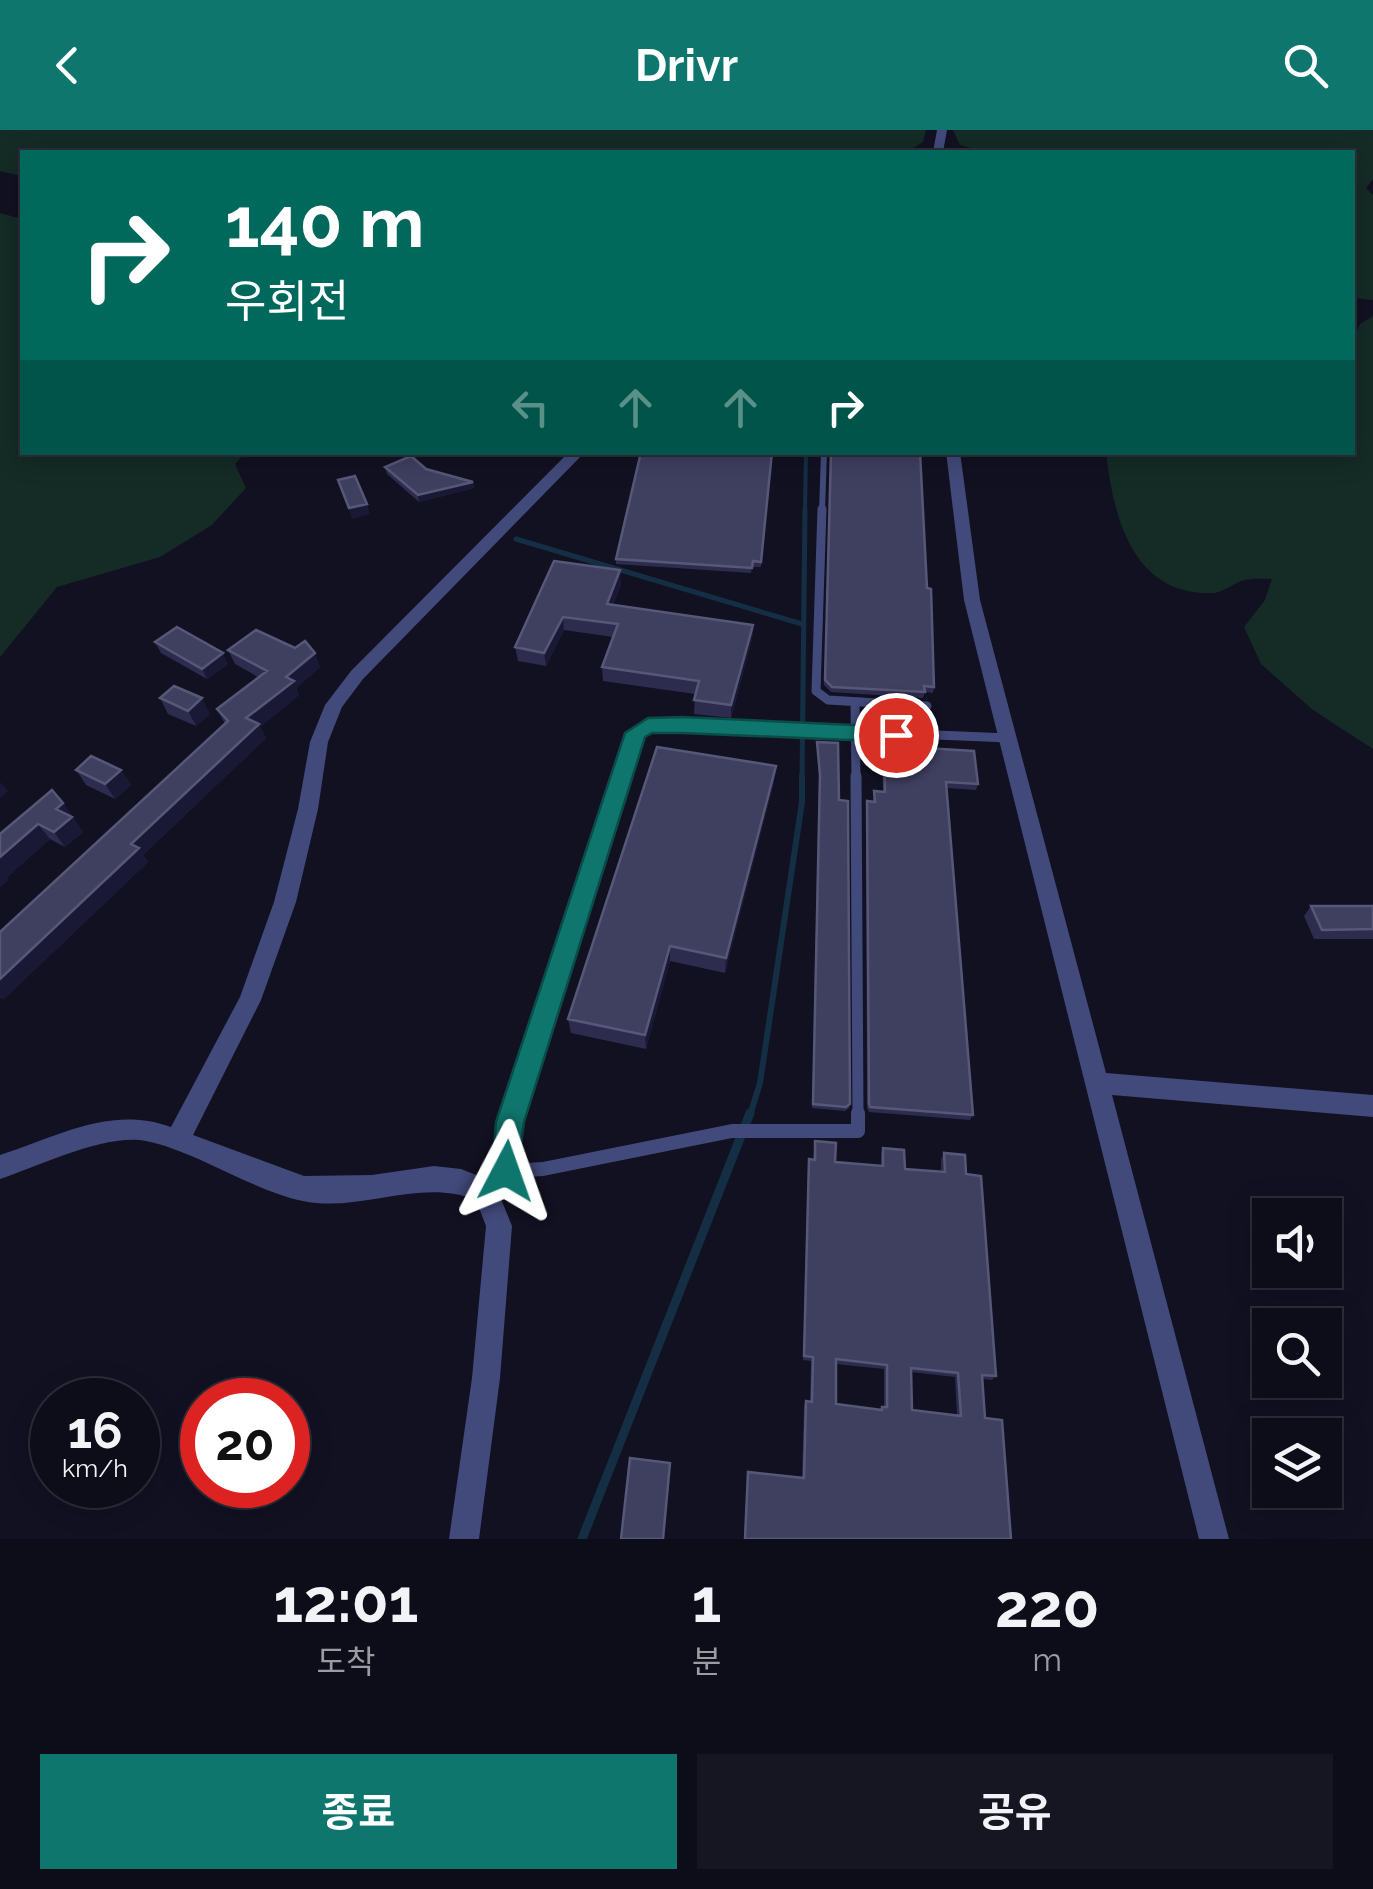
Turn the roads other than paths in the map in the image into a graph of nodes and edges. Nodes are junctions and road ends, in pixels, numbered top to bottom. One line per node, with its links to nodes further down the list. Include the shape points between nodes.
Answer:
1 (942, 130): 2 (street)
2 (938, 150)
3 (575, 455): 12 (street, via 334,705 318,742 280,918 250,1000)
4 (824, 455): 6 (lane, via 816,692)
5 (953, 455): 9 (street, via 972,600)
6 (855, 702): 7 (lane); 8 (lane)
7 (927, 706)
8 (857, 734): 9 (lane); 14 (lane, via 682,725 636,733 510,1122); 14 (lane, via 858,1131 732,1131)
9 (1010, 738): 10 (street)
10 (1096, 1083): 11 (street); 17 (street)
11 (1373, 1106)
12 (178, 1139): 13 (street, via 145,1128 110,1130); 15 (street, via 304,1189 434,1178)
13 (0, 1167)
14 (506, 1171): 15 (lane)
15 (485, 1191): 16 (street, via 499,1226)
16 (464, 1539)
17 (1214, 1539)

